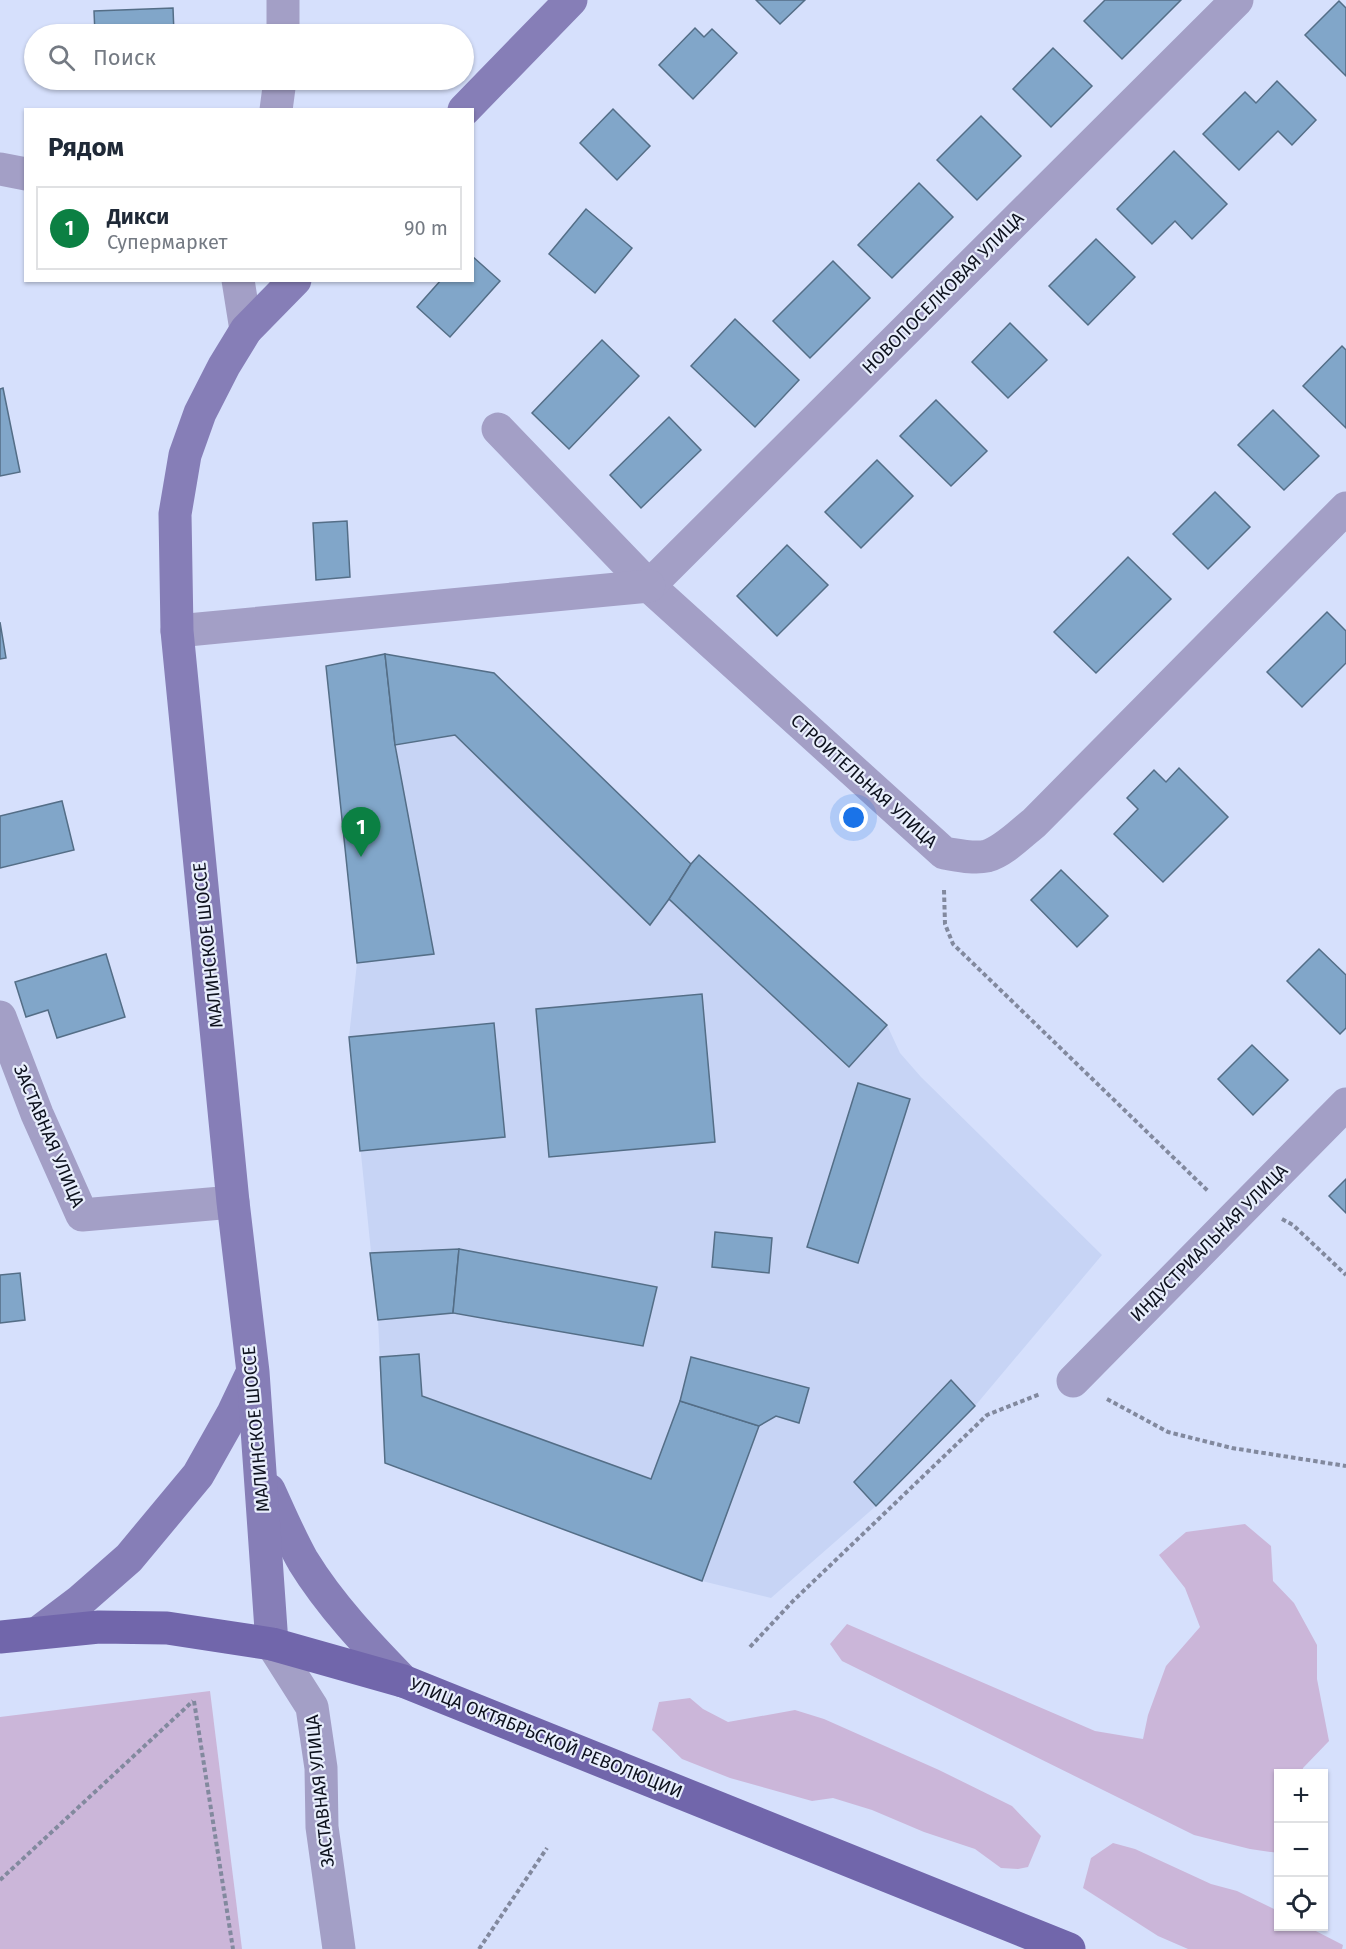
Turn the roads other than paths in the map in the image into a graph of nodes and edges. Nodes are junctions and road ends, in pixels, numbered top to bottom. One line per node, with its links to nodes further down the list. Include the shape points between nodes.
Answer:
1 (283, 0): 4 (street)
2 (572, 0): 7 (main road)
3 (1237, 0): 15 (street, НОВОПОСЕЛКОВАЯ УЛИЦА)
4 (283, 24)
5 (279, 90): 6 (street)
6 (276, 108)
7 (466, 108)
8 (0, 169): 9 (street)
9 (24, 174)
10 (238, 282): 12 (street)
11 (293, 282): 12 (main road, МАЛИНСКОЕ ШОССЕ)
12 (246, 330): 16 (main road, МАЛИНСКОЕ ШОССЕ, via 200,413 185,455 175,514)
13 (498, 429): 15 (street, СТРОИТЕЛЬНАЯ УЛИЦА)
14 (1346, 508): 15 (street, СТРОИТЕЛЬНАЯ УЛИЦА, via 1034,823 987,856 944,853)
15 (649, 586): 16 (street)
16 (177, 631): 19 (main road, МАЛИНСКОЕ ШОССЕ)
17 (0, 1017): 19 (street, ЗАСТАВНАЯ УЛИЦА, via 82,1215)
18 (1346, 1104): 21 (street, ИНДУСТРИАЛЬНАЯ УЛИЦА)
19 (233, 1202): 20 (main road, МАЛИНСКОЕ ШОССЕ)
20 (253, 1372): 22 (main road, МАЛИНСКОЕ ШОССЕ); 23 (main road, via 198,1475 129,1558)
21 (1073, 1381)
22 (260, 1469): 25 (main road, МАЛИНСКОЕ ШОССЕ); 26 (main road, via 304,1561 359,1635)
23 (39, 1632): 24 (main road, УЛИЦА ОКТЯБРЬСКОЙ РЕВОЛЮЦИИ); 25 (main road, УЛИЦА ОКТЯБРЬСКОЙ РЕВОЛЮЦИИ, via 99,1627 167,1628)
24 (0, 1637)
25 (273, 1644): 26 (main road, УЛИЦА ОКТЯБРЬСКОЙ РЕВОЛЮЦИИ); 27 (street, ЗАСТАВНАЯ УЛИЦА, via 312,1707 321,1768 322,1827)
26 (403, 1681): 28 (main road, УЛИЦА ОКТЯБРЬСКОЙ РЕВОЛЮЦИИ)
27 (339, 1949)
28 (1069, 1949)

